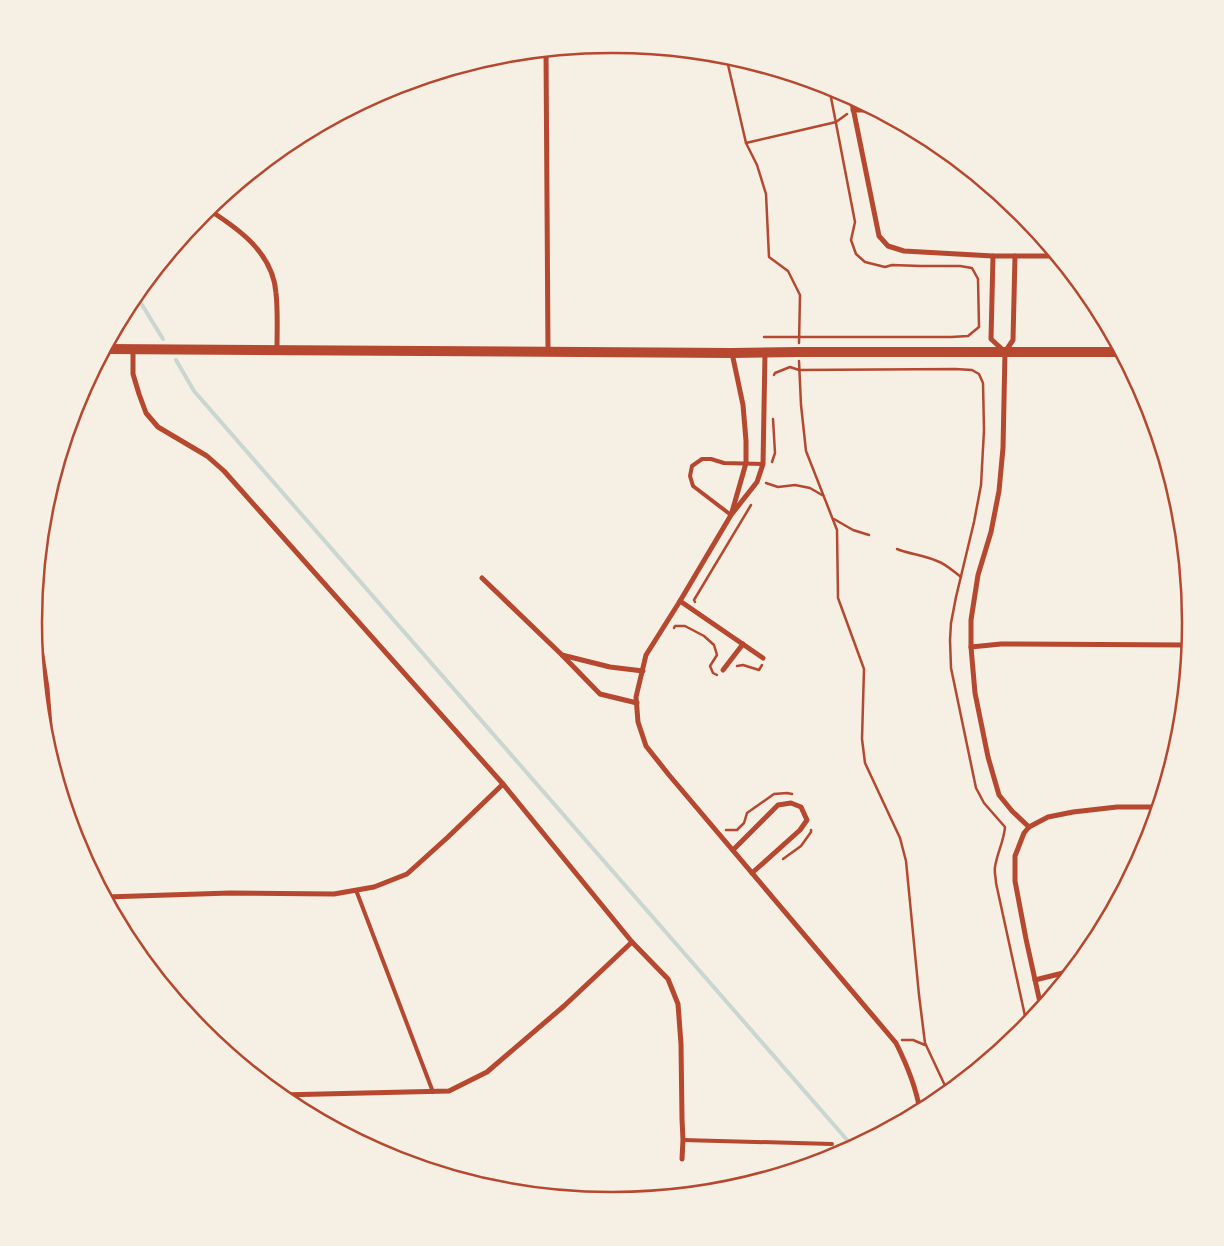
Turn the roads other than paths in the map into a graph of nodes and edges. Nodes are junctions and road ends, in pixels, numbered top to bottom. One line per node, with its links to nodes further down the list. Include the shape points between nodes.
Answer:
1 (546, 57): 11 (street)
2 (854, 110): 3 (street); 5 (street, via 879,236 888,246 904,251)
3 (859, 110)
4 (216, 214): 10 (street, via 249,239 262,254 272,274 276,292)
5 (993, 256): 6 (street); 12 (street, via 992,339)
6 (1014, 256): 7 (street); 12 (street, via 1013,340)
7 (1047, 256)
8 (112, 350): 9 (main road)
9 (133, 350): 10 (main road); 31 (street, via 133,374 146,413 158,427 224,470)
10 (277, 350): 11 (main road)
11 (548, 352): 14 (main road)
12 (1005, 352): 13 (main road); 15 (main road); 23 (street, via 999,491 978,575 971,620)
13 (1113, 352)
14 (732, 353): 15 (main road); 16 (street, via 743,405)
15 (765, 353): 17 (street)
16 (746, 463): 17 (lane); 18 (street); 18 (lane, via 702,459 692,466 693,486)
17 (763, 464): 18 (street, via 757,482)
18 (731, 515): 20 (street)
19 (482, 578): 24 (street)
20 (680, 601): 21 (street); 26 (street, via 646,655)
21 (744, 644): 25 (street); 27 (street)
22 (1181, 645): 23 (street)
23 (971, 646): 33 (street, via 988,757 999,795)
24 (562, 655): 26 (street, via 610,667); 29 (street, via 600,694)
25 (764, 660)
26 (643, 670): 29 (street)
27 (723, 670)
28 (45, 678): 30 (street)
29 (637, 703): 34 (street, via 638,722 646,746)
30 (48, 706)
31 (503, 784): 36 (street, via 407,874 374,887); 38 (street)
32 (1151, 807): 33 (street, via 1073,812 1048,817)
33 (1029, 827): 40 (street, via 1015,856 1015,881)
34 (733, 850): 35 (street); 35 (street, via 778,805 791,803 801,807 807,820 800,830)
35 (752, 873): 44 (street, via 896,1043 907,1064)
36 (356, 890): 37 (street, via 334,894); 42 (lane)
37 (113, 897)
38 (632, 942): 42 (street, via 487,1072 449,1092); 45 (street, via 668,979 678,1004)
39 (1061, 974): 40 (street)
40 (1035, 980): 41 (street)
41 (1039, 999)
42 (433, 1092): 43 (street)
43 (293, 1095)
44 (918, 1103)
45 (683, 1140): 46 (lane); 47 (street)
46 (832, 1144)
47 (682, 1159)

